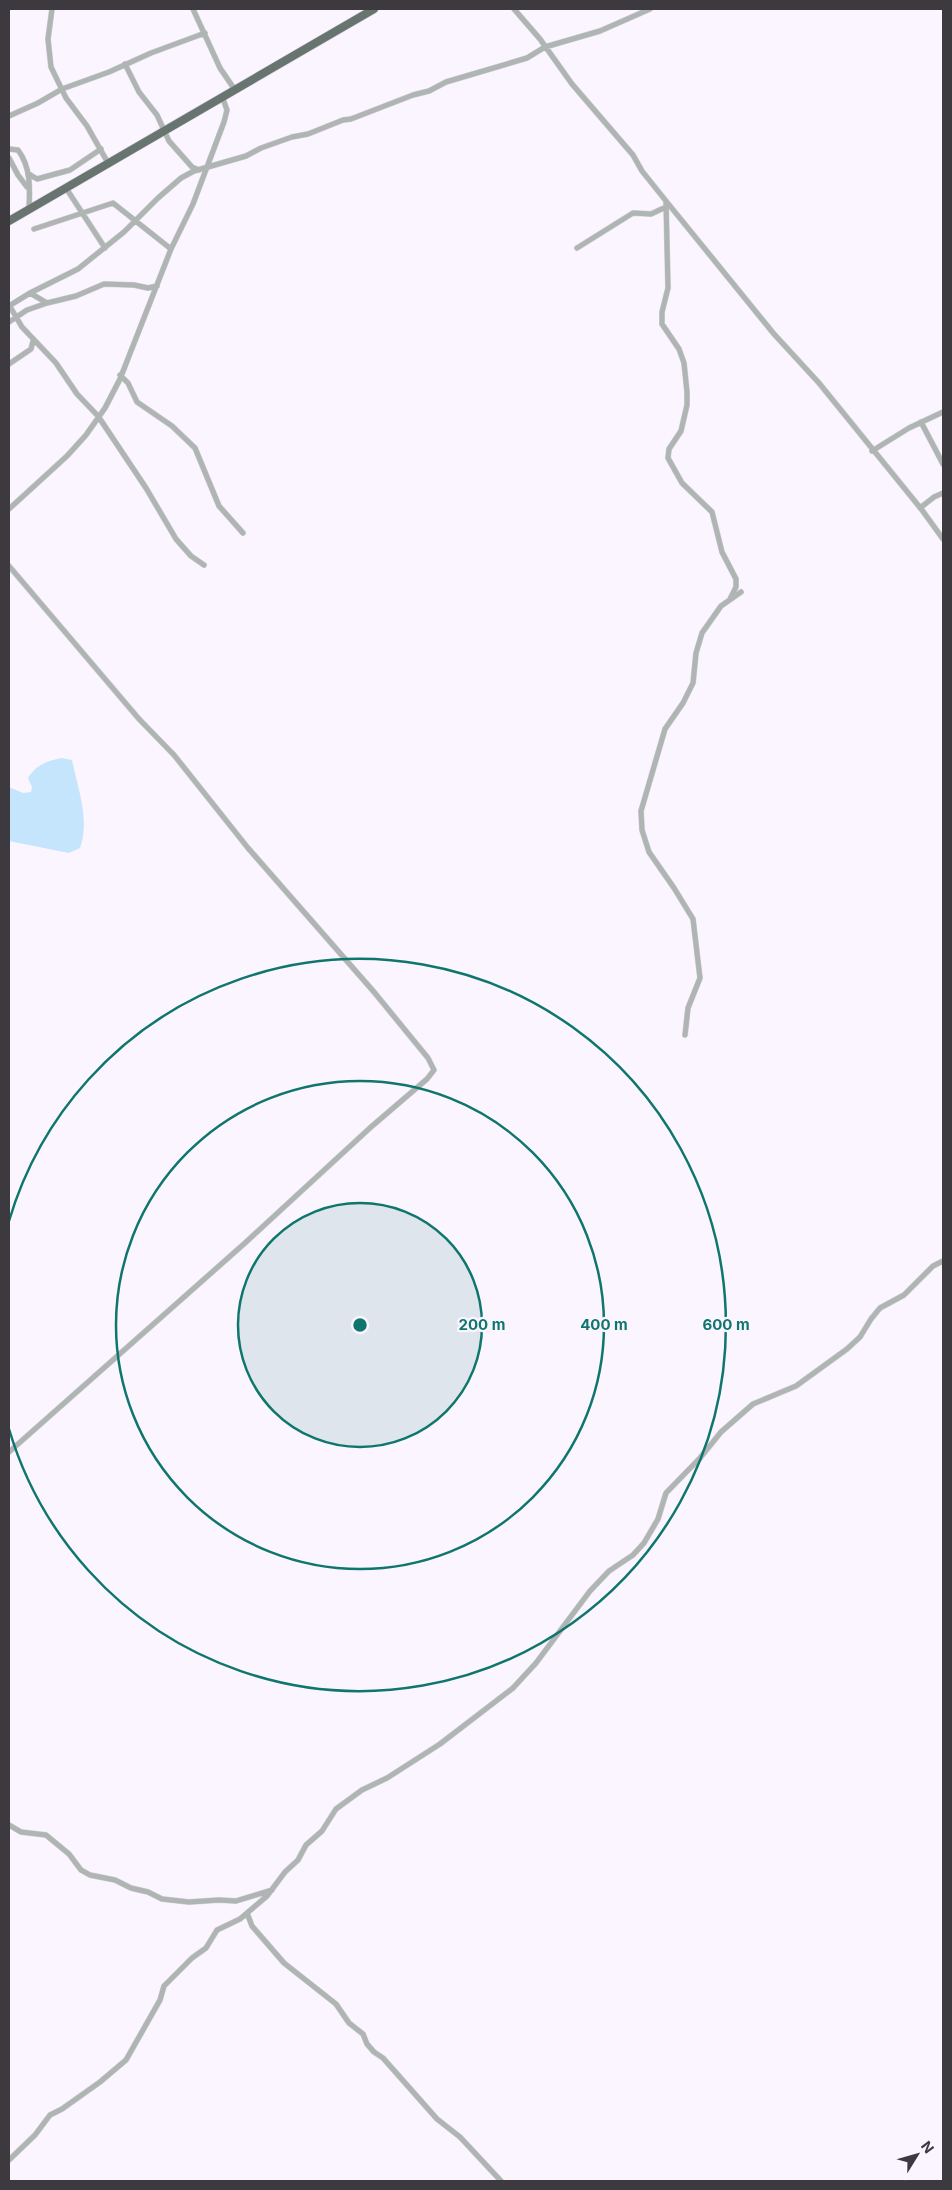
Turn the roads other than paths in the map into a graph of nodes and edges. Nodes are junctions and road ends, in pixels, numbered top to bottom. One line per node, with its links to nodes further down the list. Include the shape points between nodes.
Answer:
1 (52, 9): 9 (street, via 48,39 50,61)
2 (193, 9): 6 (street)
3 (371, 9): 10 (highway)
4 (514, 9): 7 (street)
5 (650, 9): 7 (street, via 600,31)
6 (205, 33): 8 (street); 10 (street, via 220,68)
7 (544, 47): 18 (street, via 527,58 446,82 429,91); 23 (street, via 597,116 633,155)
8 (125, 64): 9 (street); 13 (street)
9 (62, 90): 12 (street); 15 (street)
10 (235, 90): 11 (highway)
11 (222, 96): 13 (highway); 18 (street, via 226,114)
12 (9, 116)
13 (164, 130): 17 (highway); 19 (street, via 169,141 192,167)
14 (9, 149): 20 (street, via 18,150)
15 (101, 150): 17 (street); 20 (street, via 64,172 37,179)
16 (9, 158): 21 (street)
17 (108, 163): 22 (highway)
18 (206, 169): 19 (street); 31 (street, via 186,222)
19 (199, 170): 26 (street, via 174,183)
20 (29, 174): 21 (street)
21 (28, 188): 24 (street)
22 (66, 188): 24 (highway); 25 (street)
23 (666, 204): 30 (street, via 651,214 633,213); 44 (street, via 819,383); 54 (street, via 668,288 662,324 679,349 687,392 681,431 669,449 668,458 686,487 712,512 722,552 736,579)
24 (29, 209): 27 (highway)
25 (83, 214): 26 (street, via 113,203); 28 (street); 29 (street)
26 (136, 220): 29 (street); 31 (street)
27 (9, 221)
28 (34, 229)
29 (105, 248): 33 (street, via 74,272)
30 (577, 248)
31 (171, 249): 32 (street)
32 (157, 286): 34 (street, via 104,284 76,296); 40 (street)
33 (30, 292): 34 (street); 35 (street)
34 (47, 303): 36 (street, via 26,310)
35 (9, 305): 36 (street)
36 (16, 318): 37 (street); 38 (street)
37 (9, 322)
38 (33, 341): 39 (street, via 31,349); 42 (street, via 56,363)
39 (9, 364)
40 (120, 375): 42 (street, via 106,408); 49 (street, via 128,383 137,402 172,426 195,448 219,506)
41 (943, 412): 43 (street)
42 (98, 416): 48 (street, via 67,456); 51 (street, via 176,539)
43 (921, 422): 44 (street); 45 (street)
44 (872, 451): 47 (street)
45 (943, 464)
46 (943, 492): 47 (street)
47 (920, 508): 50 (street)
48 (9, 510)
49 (243, 533)
50 (943, 539)
51 (204, 565)
52 (9, 566): 57 (street, via 374,992 428,1058 434,1070 428,1079)
53 (741, 592): 54 (street)
54 (730, 600): 55 (street, via 721,606 702,633 693,683 664,732 641,810 642,830 649,852 693,919 700,978 688,1008)
55 (685, 1035)
56 (943, 1261): 59 (street, via 933,1266 904,1295 880,1308 860,1337 847,1349 796,1386 752,1404 721,1432 666,1493 658,1520 644,1543 590,1591 513,1688 424,1755 362,1790 336,1809)
57 (9, 1452)
58 (9, 1825): 59 (street, via 21,1832 46,1835 90,1875 162,1899 234,1902)
59 (272, 1890): 60 (street)
60 (247, 1913): 61 (street, via 219,1928 206,1948 163,1986 160,2000 126,2060 50,2115); 62 (street, via 252,1926 284,1962 336,2004 363,2034 367,2044 429,2112 472,2149)
61 (9, 2160)
62 (501, 2181)

